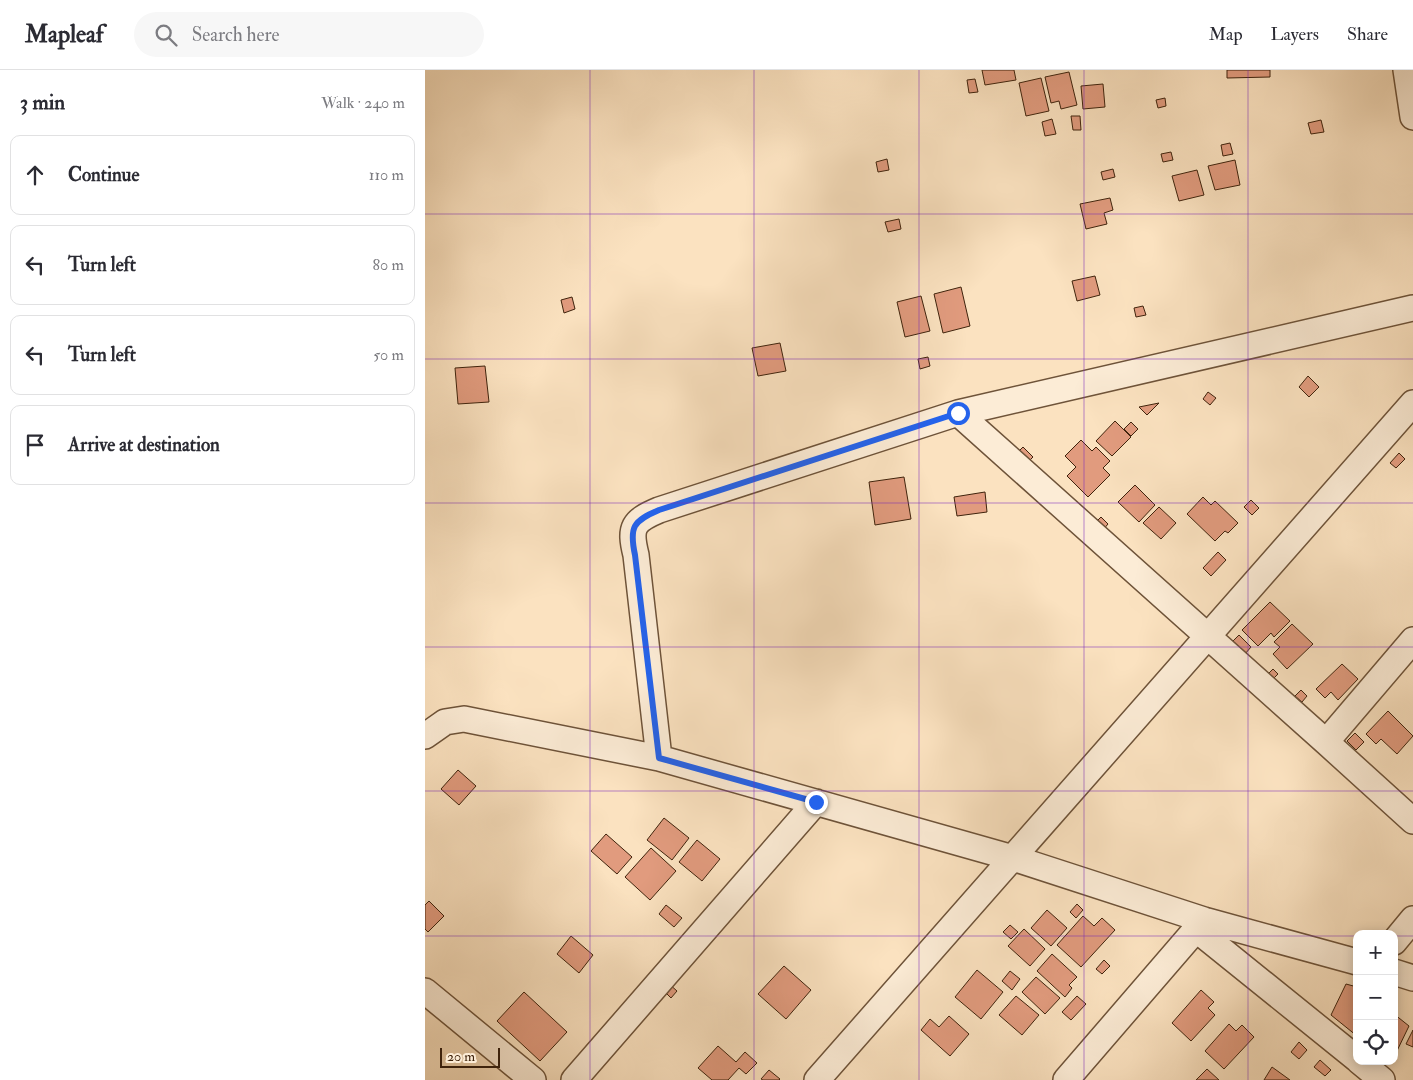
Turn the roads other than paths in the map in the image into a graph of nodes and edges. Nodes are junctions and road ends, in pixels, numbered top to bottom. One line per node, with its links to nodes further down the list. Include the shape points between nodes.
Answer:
1 (1406, 70): 2 (street)
2 (1413, 117)
3 (1413, 308): 5 (street)
4 (1413, 403): 6 (street)
5 (958, 413): 6 (street); 10 (street, via 639,519 633,527 632,539)
6 (1207, 637): 9 (street); 13 (street)
7 (1413, 640): 9 (street)
8 (425, 736): 10 (street, via 445,722 464,719)
9 (1327, 742): 12 (street)
10 (659, 758): 11 (street)
11 (816, 802): 13 (street); 25 (street)
12 (1413, 821)
13 (1013, 858): 15 (street); 26 (street)
14 (1413, 919): 16 (street)
15 (1201, 925): 17 (street); 21 (street); 23 (street)
16 (1398, 937)
17 (1353, 961)
18 (1398, 973): 19 (street)
19 (1413, 978)
20 (425, 991): 24 (street)
21 (1353, 1056)
22 (1364, 1065): 27 (street)
23 (1078, 1076)
24 (533, 1080)
25 (574, 1080)
26 (817, 1080)
27 (1382, 1080)

